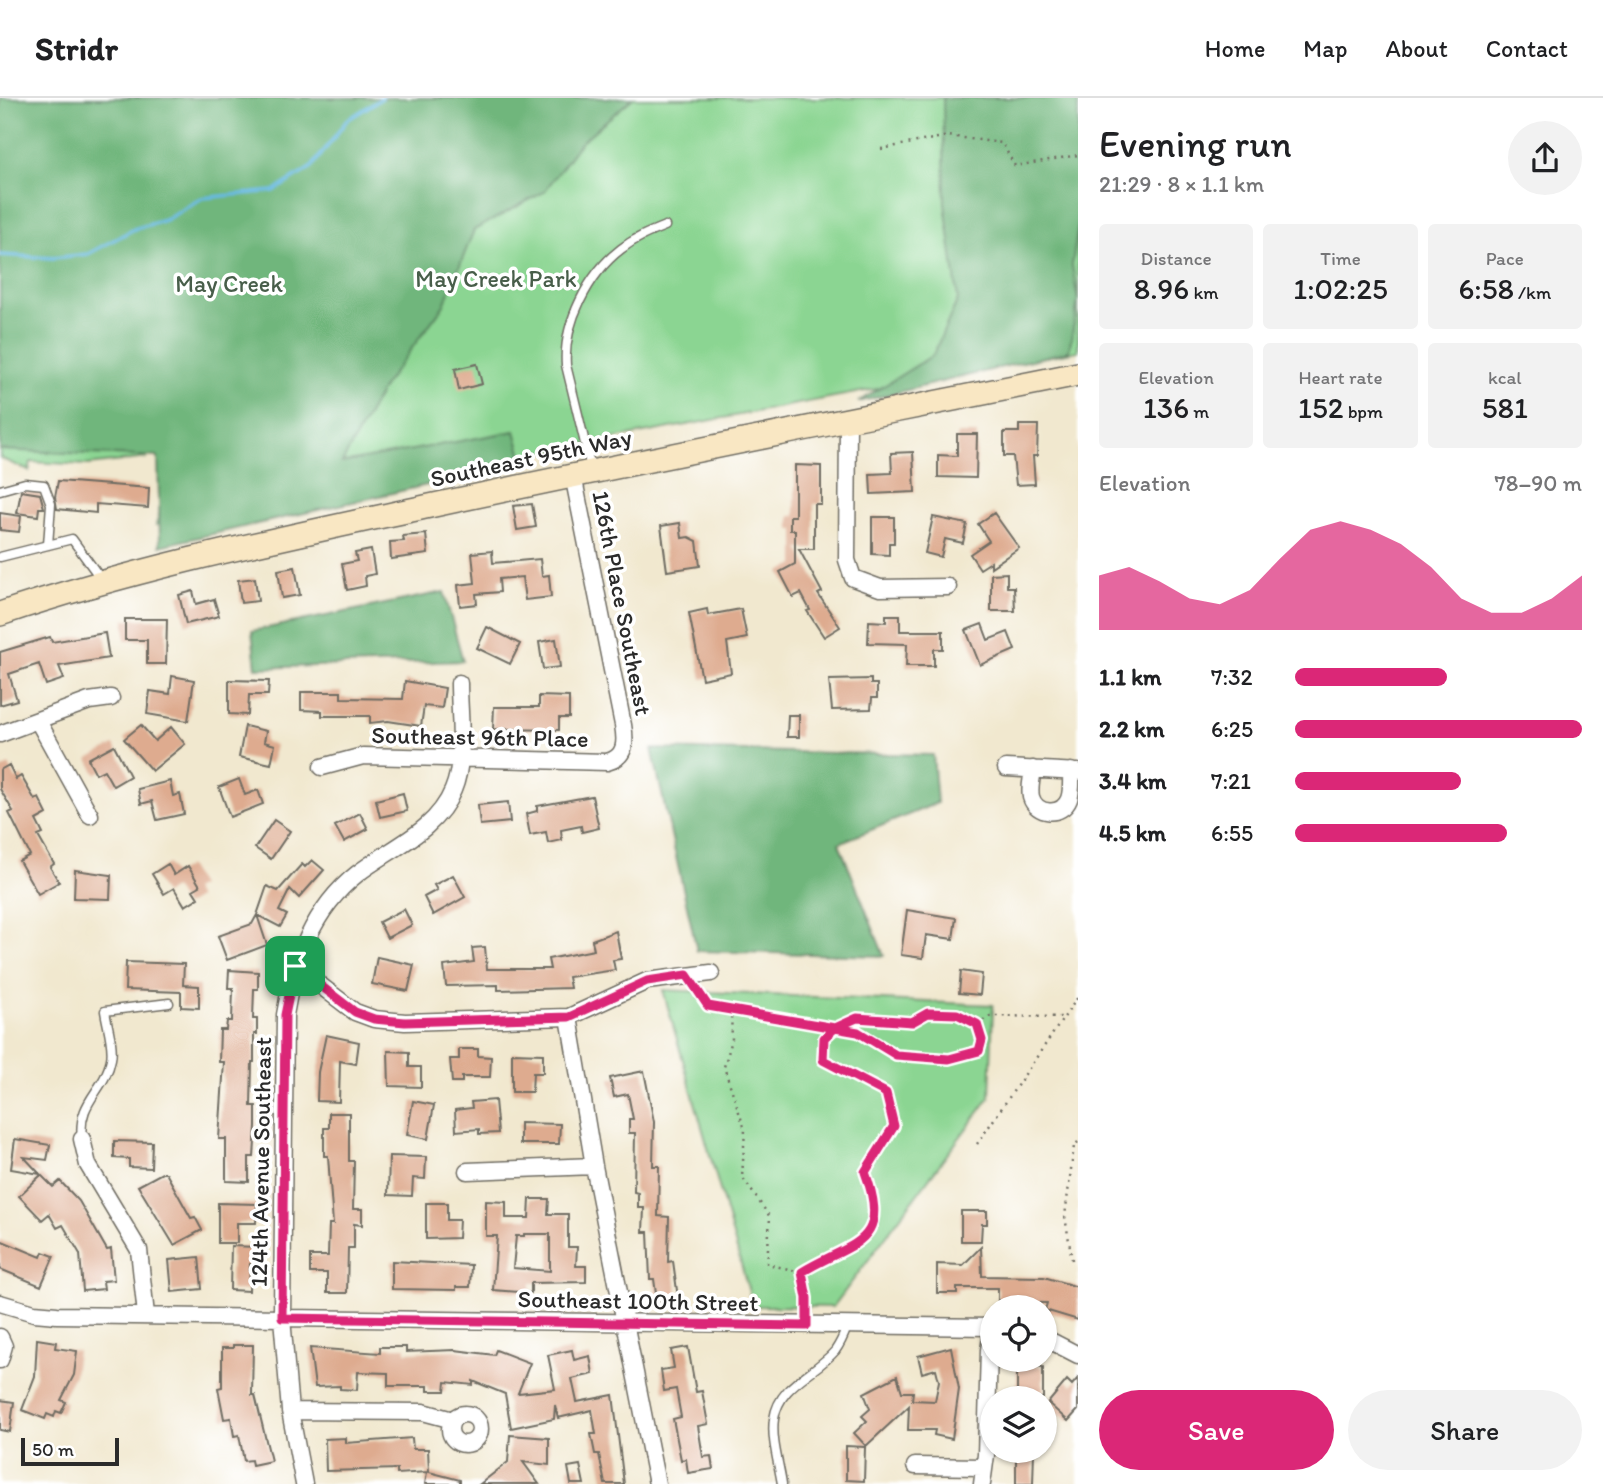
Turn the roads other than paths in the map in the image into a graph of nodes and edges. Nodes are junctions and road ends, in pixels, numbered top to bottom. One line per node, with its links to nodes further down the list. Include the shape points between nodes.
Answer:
1 (665, 226): 4 (lane, via 619,250 587,291 569,328 566,365)
2 (1078, 374): 3 (street, Southeast 95th Way)
3 (848, 421): 4 (street, Southeast 95th Way); 9 (street, via 847,560 853,578 880,588)
4 (582, 473): 8 (street, Southeast 95th Way, via 200,555); 15 (street, 126th Place Southeast)
5 (0, 490): 6 (lane, via 25,483 44,485 51,504)
6 (48, 545): 7 (lane); 8 (lane, via 72,539)
7 (0, 557)
8 (102, 582): 10 (street, Southeast 95th Way)
9 (948, 587)
10 (0, 614)
11 (459, 683): 16 (street, 124th Avenue Southeast)
12 (111, 698): 13 (street, via 89,701)
13 (38, 721): 14 (street); 21 (street)
14 (0, 734)
15 (626, 740): 16 (street, Southeast 96th Place, via 620,755 607,762)
16 (459, 758): 17 (street, Southeast 96th Place, via 363,757); 22 (street, 124th Avenue Southeast, via 458,775 444,805 408,841 342,888 318,920)
17 (322, 767)
18 (1006, 768): 19 (street)
19 (1032, 769): 20 (street); 20 (street, via 1031,797 1038,807 1050,812 1069,799)
20 (1074, 772)
21 (90, 815)
22 (295, 966): 25 (street, via 355,1012 374,1019); 31 (street, 124th Avenue Southeast, via 285,1015)
23 (711, 973): 25 (street, via 647,981)
24 (169, 1003): 26 (lane, via 105,1011 112,1059 84,1108)
25 (569, 1017): 27 (street)
26 (82, 1139): 30 (street, via 88,1165 139,1250)
27 (594, 1166): 28 (street); 32 (street)
28 (467, 1171)
29 (2, 1309): 30 (street, Southeast 100th Street, via 57,1315)
30 (146, 1315): 31 (street, Southeast 100th Street)
31 (282, 1318): 32 (street, Southeast 100th Street); 40 (street, 124th Avenue Southeast)
32 (626, 1325): 33 (street, Southeast 100th Street); 45 (street)
33 (847, 1327): 34 (street, Southeast 100th Street); 46 (lane, via 834,1351 779,1401 774,1428)
34 (980, 1329)
35 (0, 1337): 38 (street, via 4,1346)
36 (1057, 1344): 37 (street)
37 (1078, 1355)
38 (0, 1360)
39 (990, 1372): 43 (street)
40 (290, 1410): 41 (street, via 423,1412); 44 (street, 124th Avenue Southeast)
41 (453, 1420)
42 (915, 1466): 43 (street)
43 (982, 1467): 47 (street)
44 (304, 1484)
45 (657, 1484)
46 (782, 1484)
47 (982, 1484)

